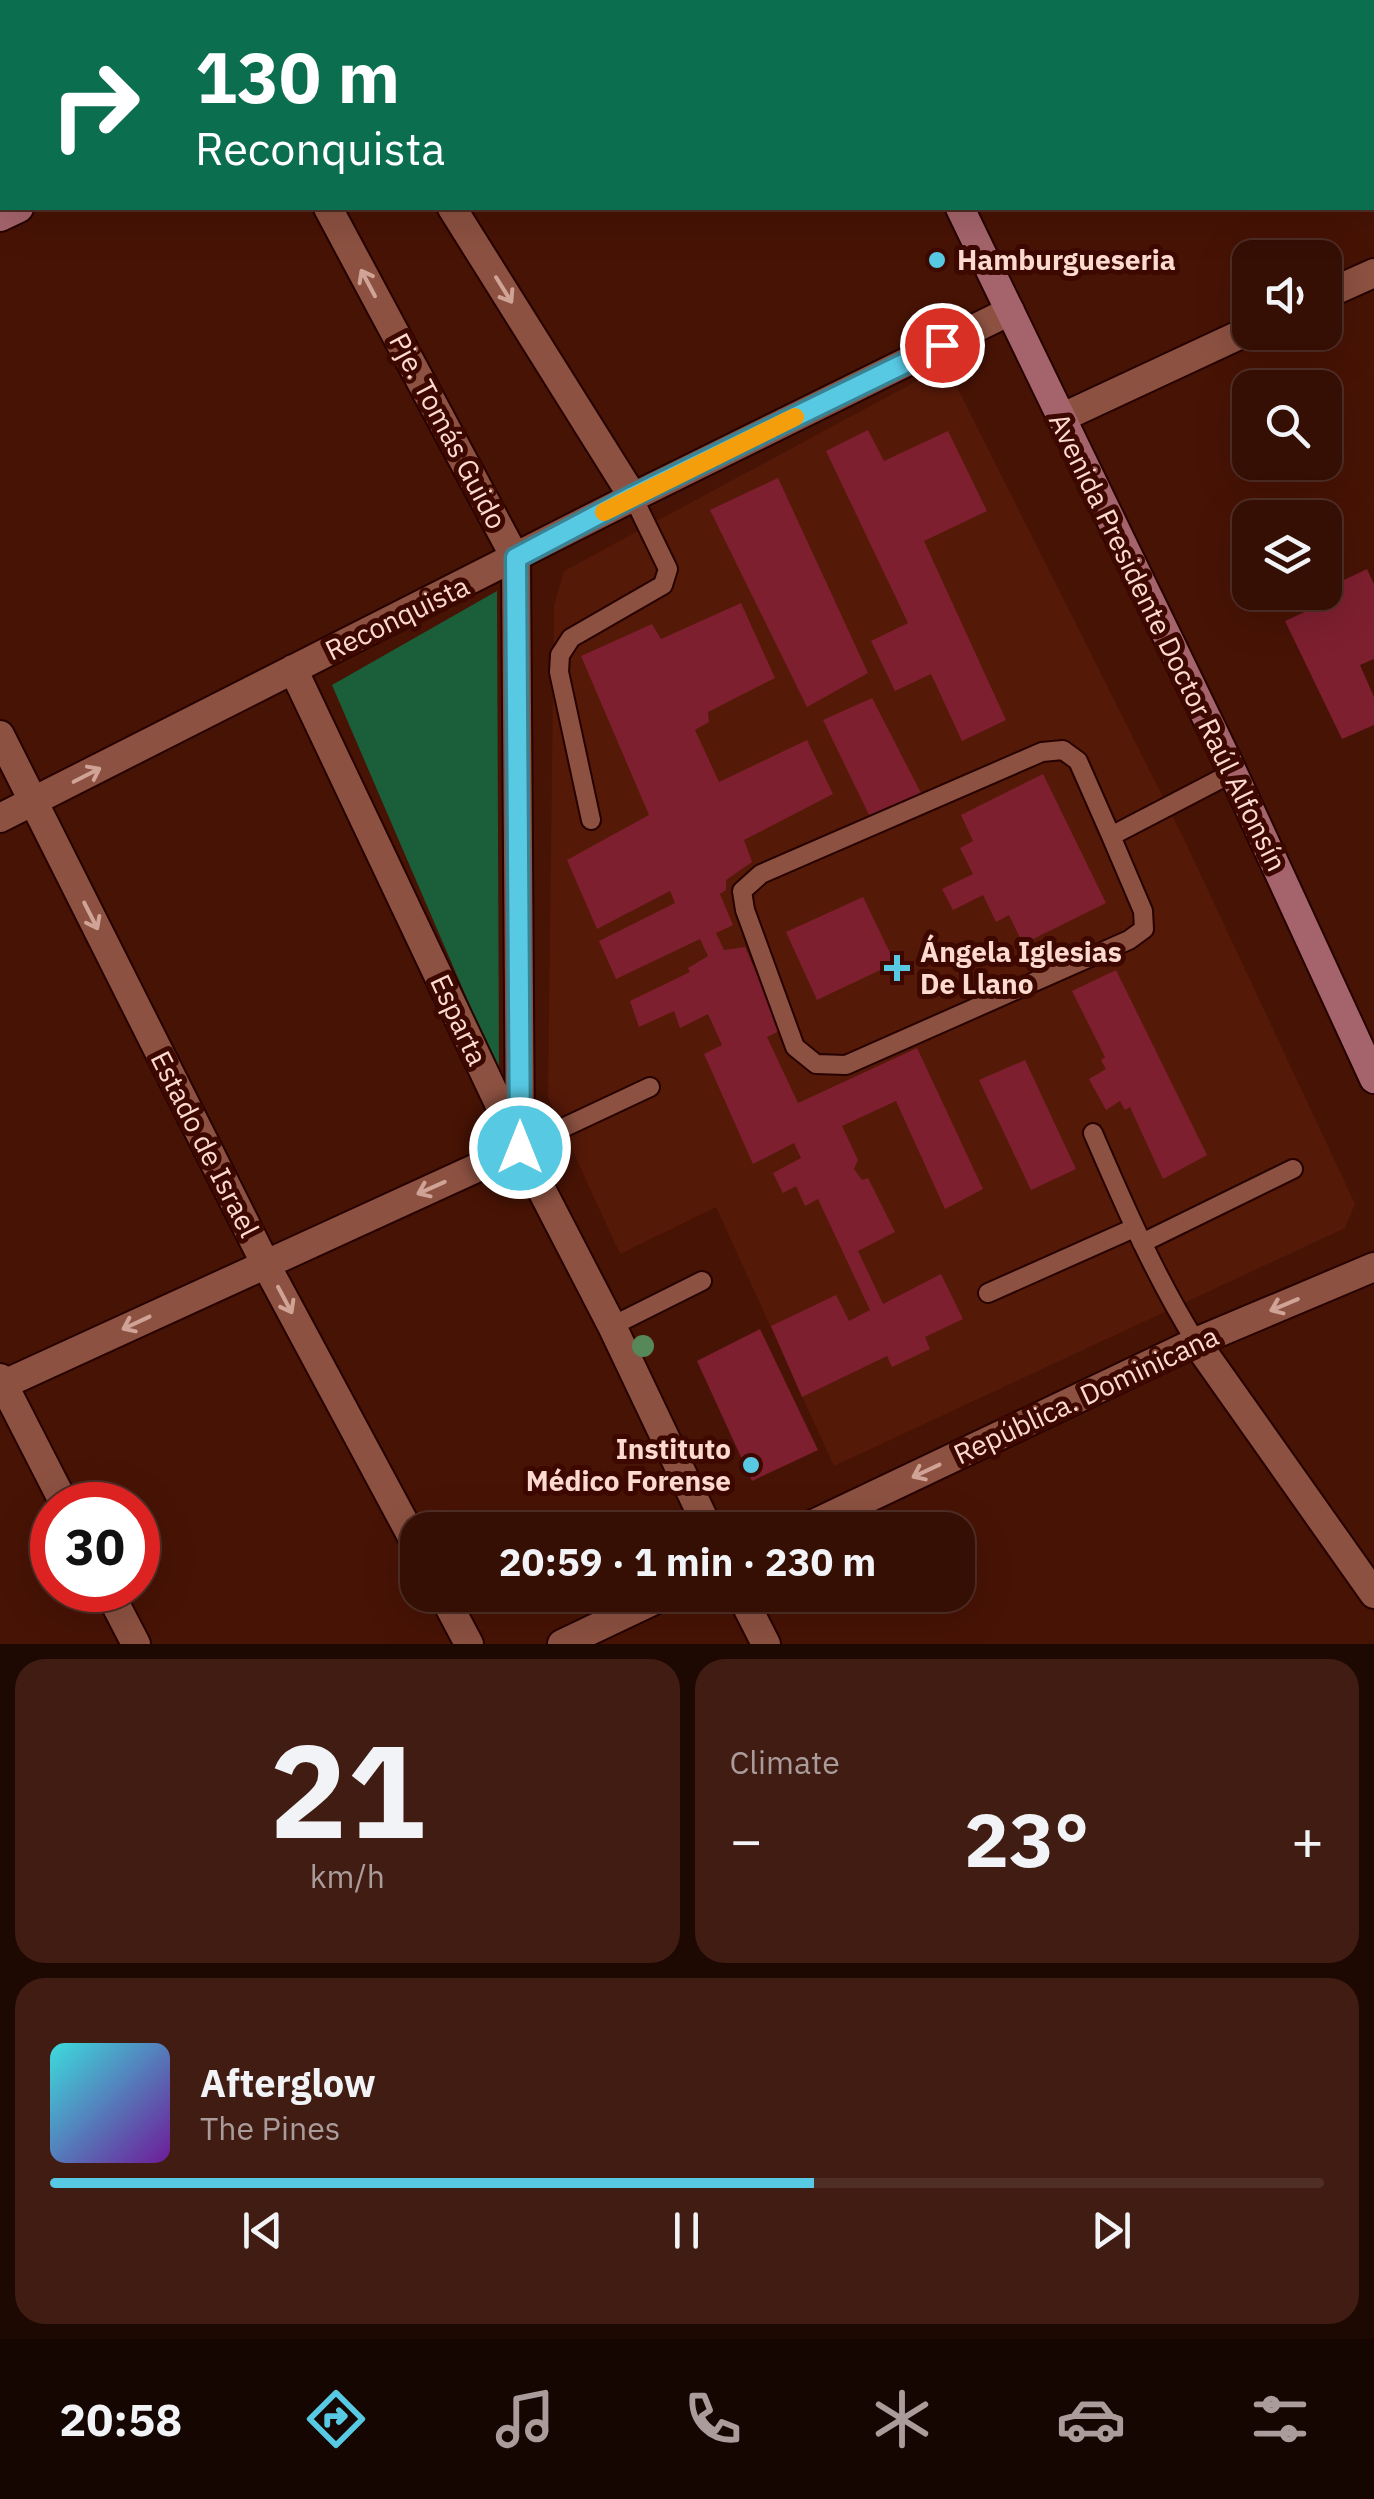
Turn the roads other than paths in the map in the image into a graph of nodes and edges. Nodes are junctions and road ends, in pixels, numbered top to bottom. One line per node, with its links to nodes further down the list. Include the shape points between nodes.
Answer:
1 (329, 210): 10 (street, Pje. Tomás Guido, one-way to 1)
2 (453, 210): 9 (street, one-way to 9)
3 (961, 210): 6 (main road, Avenida Presidente Doctor Raúl Alfonsín)
4 (1374, 273): 5 (street)
5 (1342, 288)
6 (1010, 311): 8 (main road, Avenida Presidente Doctor Raúl Alfonsín); 9 (street, Reconquista)
7 (1232, 338): 8 (street)
8 (1061, 418): 13 (main road, Avenida Presidente Doctor Raúl Alfonsín)
9 (633, 496): 10 (street, Reconquista); 16 (lane, via 668,569 663,585 570,638 560,655)
10 (516, 558): 11 (street, Reconquista); 21 (street, Pje. Tomás Guido)
11 (293, 669): 14 (street, Reconquista, one-way to 11); 21 (street, Esparta)
12 (0, 736): 14 (street, Estado de Israel)
13 (1232, 773): 17 (lane); 18 (main road, Avenida Presidente Doctor Raúl Alfonsín)
14 (33, 802): 15 (street, Reconquista); 24 (street, Estado de Israel, one-way to 24)
15 (0, 818)
16 (591, 820)
17 (1112, 836): 17 (lane, via 1078,760 1064,750 1042,752 761,874 742,890 745,910 795,1047 816,1064 846,1064 1129,940 1144,929 1142,910)
18 (1374, 1078)
19 (650, 1087): 21 (lane)
20 (1093, 1134): 23 (lane)
21 (520, 1148): 24 (street, one-way to 24); 28 (street, Esparta)
22 (1293, 1169): 23 (lane)
23 (1138, 1236): 27 (lane); 29 (lane)
24 (265, 1263): 30 (street, one-way to 30); 34 (street, Estado de Israel, one-way to 34)
25 (1374, 1266): 29 (street, República. Dominicana, one-way to 29)
26 (702, 1281): 28 (lane)
27 (988, 1293)
28 (612, 1326): 32 (street, Esparta)
29 (1196, 1342): 33 (street, República. Dominicana, one-way to 33); 35 (street)
30 (1, 1383): 31 (street)
31 (52, 1482)
32 (700, 1512)
33 (839, 1512)
34 (400, 1514)
35 (1374, 1594)
36 (119, 1612): 40 (street)
37 (451, 1612): 41 (street)
38 (629, 1612): 42 (street)
39 (750, 1612): 43 (street)
40 (136, 1644)
41 (469, 1644)
42 (562, 1644)
43 (766, 1644)

